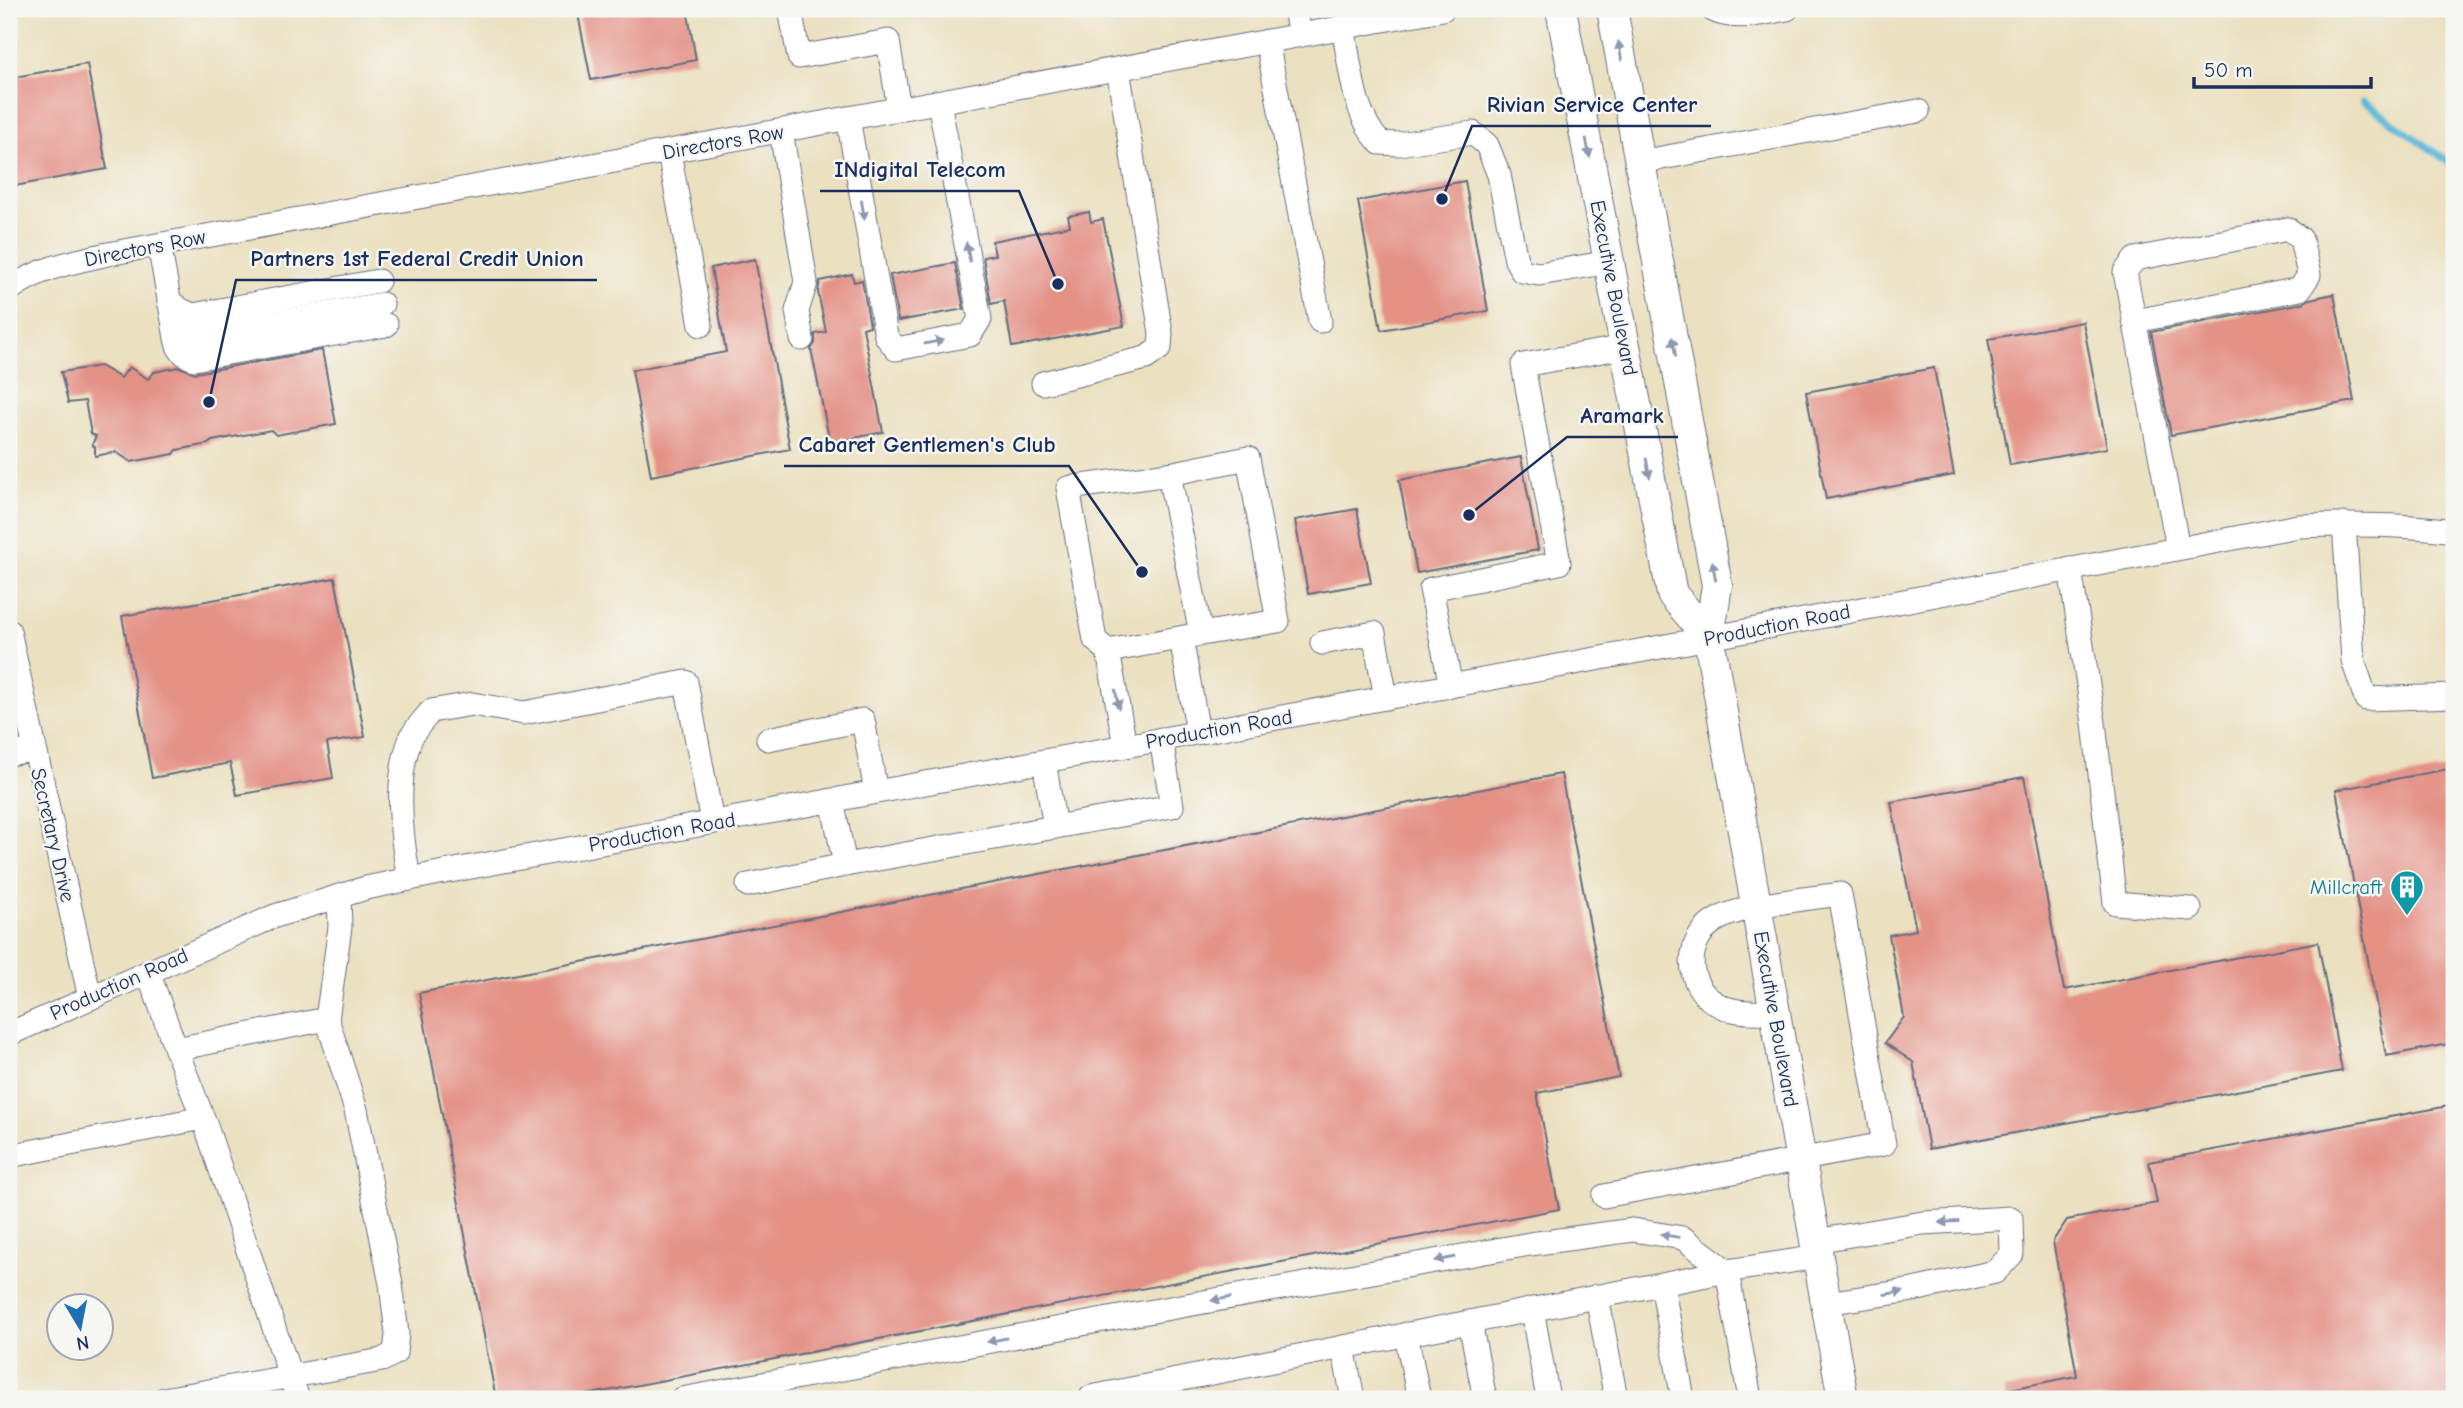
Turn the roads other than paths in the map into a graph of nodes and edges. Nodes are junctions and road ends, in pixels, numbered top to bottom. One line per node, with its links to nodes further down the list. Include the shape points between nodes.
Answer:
1 (790, 9): 13 (street, via 799,57 888,41)
2 (1295, 9): 9 (street)
3 (1443, 9): 8 (street, Directors Row)
4 (1562, 9): 20 (main road, Executive Boulevard, one-way to 20)
5 (1612, 9): 18 (main road, Executive Boulevard, one-way to 5)
6 (1711, 9): 7 (street, via 1721,15 1744,16)
7 (1787, 9)
8 (1343, 27): 9 (street, Directors Row); 20 (street, via 1359,111 1380,143 1473,133 1487,145 1499,175 1522,271 1539,274)
9 (1300, 35): 10 (street, Directors Row)
10 (1267, 41): 11 (street, Directors Row); 23 (street)
11 (1118, 69): 12 (street, Directors Row); 28 (street, via 1160,348 1146,358)
12 (939, 102): 13 (street, Directors Row); 15 (street, one-way to 12, via 886,336 896,349 970,335 980,319)
13 (900, 109): 15 (street, Directors Row)
14 (1918, 111): 18 (street)
15 (848, 118): 16 (street, Directors Row)
16 (781, 131): 17 (street, Directors Row); 26 (street, via 806,282 797,311)
17 (669, 152): 19 (street, Directors Row); 25 (street)
18 (1640, 162): 36 (main road, Executive Boulevard, one-way to 18, via 1717,585)
19 (159, 245): 21 (street, Directors Row, via 60,264 26,277); 22 (street, via 172,318 184,335 195,337)
20 (1609, 262): 27 (main road, Executive Boulevard)
21 (9, 290)
22 (382, 304)
23 (1320, 321)
24 (2135, 321): 24 (street, via 2125,272 2135,259 2288,229 2301,239 2309,275 2300,289); 32 (street)
25 (701, 325)
26 (802, 339)
27 (1625, 347): 36 (main road, Executive Boulevard, one-way to 36, via 1672,594); 39 (street, via 1523,365 1559,563 1431,589)
28 (1043, 383)
29 (1169, 474): 35 (street); 35 (street, via 1248,458 1278,621); 38 (street, via 1068,488 1095,640)
30 (2344, 524): 31 (street, Production Road); 32 (street, Production Road, via 2298,526); 40 (street, via 2353,660 2366,699)
31 (2454, 531)
32 (2178, 548): 33 (street, Production Road)
33 (2070, 569): 36 (street, Production Road); 58 (street, via 2115,903)
34 (9, 631): 46 (street, Secretary Drive)
35 (1191, 636): 38 (street); 42 (street)
36 (1709, 638): 39 (street, Production Road); 57 (main road, Executive Boulevard)
37 (1322, 643): 41 (street, via 1374,633)
38 (1108, 651): 45 (street, one-way to 45)
39 (1451, 686): 41 (street, Production Road)
40 (2454, 696)
41 (1386, 698): 42 (street, Production Road)
42 (1198, 732): 44 (street, Production Road)
43 (768, 739): 49 (street, via 863,720)
44 (1161, 739): 45 (street, Production Road); 52 (street, via 1172,806)
45 (1125, 746): 48 (street, Production Road)
46 (34, 750): 47 (street); 60 (street, Secretary Drive)
47 (9, 754)
48 (1044, 761): 49 (street, Production Road); 52 (street)
49 (876, 792): 50 (street, Production Road)
50 (832, 800): 51 (street, Production Road); 53 (street)
51 (712, 822): 54 (street, Production Road); 54 (street, via 686,682 524,713 472,704 430,712 412,735 402,764 401,828)
52 (1055, 827): 53 (street)
53 (845, 865): 55 (street)
54 (409, 879): 56 (street, Production Road)
55 (748, 885)
56 (339, 897): 59 (street, Production Road, via 275,916); 62 (street, via 340,927)
57 (1756, 908): 61 (main road, Executive Boulevard); 61 (street, via 1719,919 1698,935 1692,950 1693,972 1701,991 1717,1004 1740,1012); 67 (street, via 1840,894 1884,1144)
58 (2190, 909)
59 (148, 972): 60 (street, Production Road); 64 (street)
60 (90, 998): 63 (street, Production Road)
61 (1775, 1012): 67 (main road, Executive Boulevard)
62 (327, 1018): 64 (street); 78 (street, via 356,1110 391,1284 396,1353 382,1360)
63 (9, 1034)
64 (176, 1049): 65 (street)
65 (203, 1118): 66 (street); 78 (street)
66 (9, 1156)
67 (1801, 1161): 68 (street); 69 (main road, Executive Boulevard)
68 (1604, 1196)
69 (1816, 1249): 70 (street); 73 (main road, Executive Boulevard); 73 (street, one-way to 69, via 1996,1272 2012,1254 2011,1218 1923,1223)
70 (1727, 1271): 71 (street); 81 (street, one-way to 81, via 1683,1238 1633,1230 1516,1246); 89 (street)
71 (1662, 1284): 72 (street); 88 (street)
72 (1597, 1296): 74 (street); 87 (street)
73 (1826, 1303): 90 (main road, Executive Boulevard)
74 (1532, 1309): 75 (street); 86 (street)
75 (1470, 1322): 76 (street); 85 (street)
76 (1406, 1334): 77 (street); 84 (street)
77 (1343, 1347): 82 (street); 83 (street)
78 (290, 1377): 79 (street); 80 (street)
79 (164, 1399)
80 (298, 1399)
81 (682, 1399)
82 (1091, 1399)
83 (1353, 1399)
84 (1419, 1399)
85 (1485, 1399)
86 (1548, 1399)
87 (1616, 1399)
88 (1683, 1399)
89 (1749, 1399)
90 (1843, 1399)

